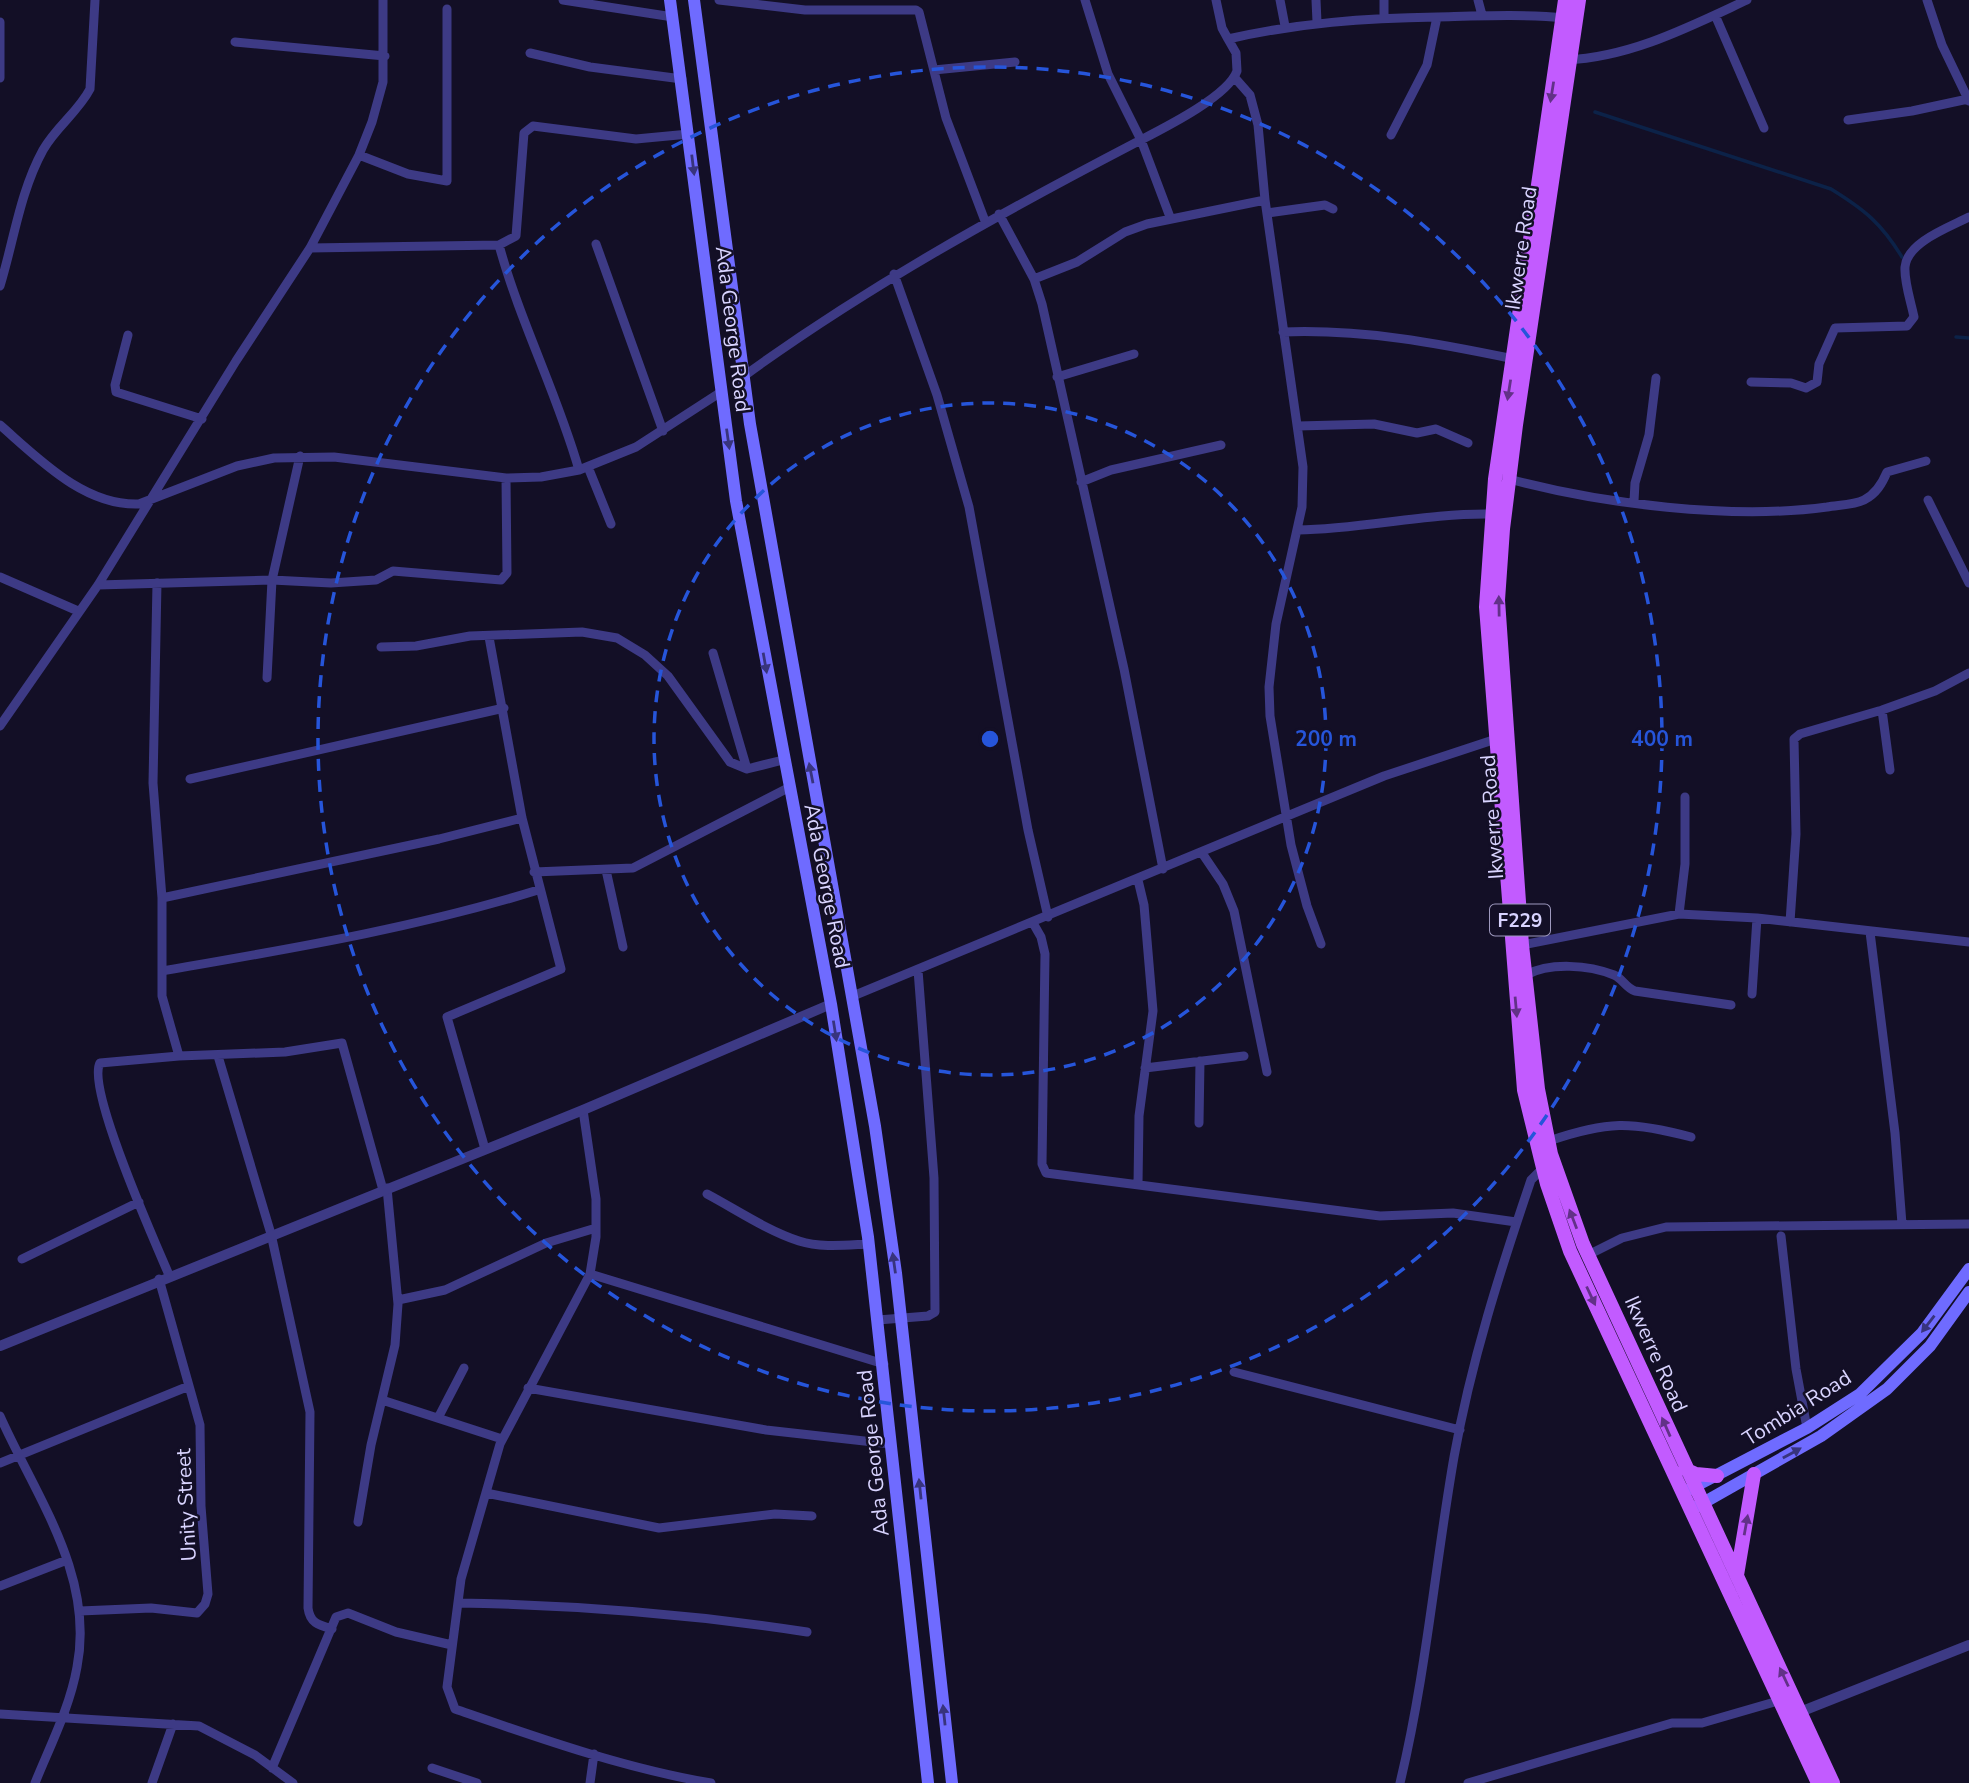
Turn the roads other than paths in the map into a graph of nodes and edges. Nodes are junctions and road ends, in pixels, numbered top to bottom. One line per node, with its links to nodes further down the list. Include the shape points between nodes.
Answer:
1 (95, 0): 57 (street, via 90,89 41,153 16,222)
2 (383, 0): 31 (street)
3 (563, 0): 21 (street)
4 (670, 0): 21 (main road, Ada George Road)
5 (694, 0): 62 (main road, Ada George Road)
6 (719, 0): 17 (street)
7 (1085, 0): 43 (street, via 1108,74)
8 (1216, 0): 28 (street)
9 (1280, 0): 27 (street)
10 (1316, 0): 26 (street)
11 (1384, 0): 22 (street)
12 (1478, 0): 19 (street)
13 (1565, 0): 24 (main road, Ikwerre Road / F229)
14 (1578, 0): 24 (main road, Ikwerre Road / F229)
15 (1747, 0): 20 (street)
16 (1927, 0): 38 (street)
17 (805, 5): 34 (street, via 916,10 922,17)
18 (447, 9): 44 (street, via 447,181 408,174)
19 (1482, 15): 23 (street); 24 (street)
20 (1715, 15): 32 (street, via 1646,45); 40 (street)
21 (673, 17): 37 (main road, Ada George Road)
22 (1384, 17): 23 (street); 26 (street)
23 (1437, 17): 42 (street, via 1427,65)
24 (1569, 19): 32 (main road, Ikwerre Road / F229)
25 (0, 22): 35 (street)
26 (1317, 22): 27 (street)
27 (1285, 26): 28 (street)
28 (1228, 39): 36 (street, via 1237,53)
29 (235, 42): 31 (street)
30 (530, 53): 37 (street, via 590,67)
31 (385, 56): 44 (street, via 383,82)
32 (1563, 60): 61 (main road, Ikwerre Road / F229, one-way to 61); 77 (main road, Ikwerre Road / F229)
33 (1015, 62): 34 (street)
34 (934, 71): 51 (street, via 946,118)
35 (0, 78)
36 (1235, 78): 43 (street, via 1220,93); 45 (street, via 1256,110)
37 (682, 79): 41 (main road, Ada George Road)
38 (1968, 100): 39 (street)
39 (1848, 120)
40 (1764, 128)
41 (689, 134): 53 (street, via 636,139 527,128 516,236); 66 (main road, Ada George Road, one-way to 66)
42 (1391, 135)
43 (1141, 140): 48 (street); 49 (street)
44 (359, 155): 54 (street)
45 (1265, 200): 47 (street); 49 (street)
46 (1333, 209): 47 (street, via 1325,205)
47 (1267, 213): 58 (street)
48 (999, 214): 51 (street); 56 (street)
49 (1170, 217): 56 (street, via 1125,232 1077,262)
50 (1969, 217): 65 (street, via 1912,252 1905,266 1912,323 1835,328 1819,364 1817,383 1806,388)
51 (985, 221): 55 (street)
52 (596, 244): 70 (street)
53 (499, 245): 54 (street); 75 (street, via 514,299)
54 (310, 248): 67 (street)
55 (894, 274): 62 (street); 116 (street, via 970,507)
56 (1034, 279): 63 (street)
57 (0, 286)
58 (1283, 332): 61 (street, via 1375,333); 69 (street)
59 (128, 335): 67 (street, via 116,392)
60 (1134, 354): 63 (street)
61 (1514, 359): 82 (main road, Ikwerre Road / F229, one-way to 82)
62 (744, 376): 129 (main road, Ada George Road, one-way to 62, via 774,573)
63 (1057, 377): 78 (street)
64 (1657, 378): 80 (street)
65 (1751, 382)
66 (721, 392): 70 (street); 100 (main road, Ada George Road, one-way to 100)
67 (202, 419): 81 (street)
68 (0, 425): 81 (street, via 44,463 101,498 122,504)
69 (1298, 426): 71 (street, via 1374,424 1418,433 1436,429); 84 (street, via 1303,467)
70 (663, 431): 75 (street)
71 (1468, 443)
72 (1221, 446): 78 (street, via 1111,470)
73 (300, 456): 76 (street); 81 (street, via 237,466); 86 (street)
74 (1926, 461): 80 (street, via 1887,472 1881,486 1862,501 1830,506 1770,511)
75 (583, 468): 76 (street, via 541,477); 83 (street)
76 (506, 478): 86 (street, via 505,579 393,572 366,581)
77 (1509, 480): 80 (street, via 1576,495); 123 (main road, Ikwerre Road / F229, one-way to 77, via 1498,600)
78 (1081, 482): 109 (street)
79 (1928, 500): 88 (street)
80 (1634, 501)
81 (151, 502): 89 (street)
82 (1491, 514): 84 (street); 99 (main road, Ikwerre Road / F229, via 1486,607)
83 (611, 524)
84 (1298, 530): 107 (street, via 1276,624 1269,687)
85 (0, 577): 90 (street)
86 (272, 580): 87 (street); 95 (street)
87 (157, 583): 89 (street); 114 (street, via 153,783)
88 (1969, 583)
89 (99, 585): 90 (street)
90 (78, 611): 98 (street)
91 (488, 638): 92 (street, via 470,636); 96 (street); 101 (street, via 582,632 617,638 668,676 730,762)
92 (381, 647)
93 (713, 653): 101 (street)
94 (1969, 673): 97 (street)
95 (267, 678)
96 (504, 708): 103 (street); 106 (street)
97 (1882, 710): 102 (street); 118 (street, via 1794,739 1796,834)
98 (0, 726)
99 (1496, 739): 107 (street, via 1384,776); 143 (main road, Ikwerre Road / F229, one-way to 143, via 1524,1090)
100 (783, 760): 101 (street); 104 (main road, Ada George Road)
101 (747, 769)
102 (1889, 770)
103 (190, 779)
104 (789, 788): 110 (street, via 649,863); 130 (main road, Ada George Road)
105 (1685, 797): 115 (street)
106 (522, 818): 111 (street); 114 (street)
107 (1287, 818): 108 (street); 122 (street, via 1298,876)
108 (1202, 853): 109 (street); 137 (street, via 1234,911)
109 (1163, 869): 112 (street)
110 (606, 870): 111 (street); 124 (street)
111 (534, 872): 113 (street)
112 (1138, 880): 116 (street); 136 (street, via 1153,1011)
113 (538, 890): 126 (street, via 338,939); 142 (street, via 561,969 446,1021)
114 (162, 898): 126 (street)
115 (1679, 914): 117 (street); 123 (street)
116 (1048, 917): 119 (street)
117 (1757, 918): 118 (street); 128 (street)
118 (1790, 922): 120 (street)
119 (1032, 923): 125 (street); 144 (street, via 1045,954 1043,1171)
120 (1870, 932): 121 (street); 149 (street)
121 (1969, 942)
122 (1321, 944)
123 (1522, 945): 127 (main road, Ikwerre Road / F229)
124 (623, 947)
125 (918, 970): 129 (street); 162 (street, via 934,1178 935,1312)
126 (162, 971): 132 (street, via 166,1015)
127 (1526, 975): 131 (street, via 1536,969 1567,966 1615,975 1635,991); 141 (main road, Ikwerre Road / F229, via 1538,1089)
128 (1752, 994)
129 (853, 996): 162 (main road, Ada George Road, one-way to 129)
130 (831, 1004): 138 (street); 154 (main road, Ada George Road, one-way to 154)
131 (1731, 1004)
132 (179, 1056): 133 (street); 147 (street, Unity Street, via 100,1063 97,1069 106,1115)
133 (218, 1056): 145 (street, via 342,1043); 152 (street)
134 (1244, 1056): 135 (street)
135 (1200, 1061): 136 (street); 139 (street)
136 (1146, 1068): 144 (street, via 1139,1116)
137 (1267, 1072)
138 (583, 1110): 142 (street); 151 (street, via 593,1158)
139 (1199, 1123)
140 (1691, 1137): 141 (street, via 1648,1125 1609,1124)
141 (1549, 1142): 143 (main road, Ikwerre Road / F229)
142 (485, 1149): 145 (street)
143 (1548, 1165): 148 (street, via 1531,1180); 155 (main road, Ikwerre Road / F229, one-way to 143); 182 (main road, Ikwerre Road / F229, one-way to 182, via 1570,1251)
144 (1138, 1184): 148 (street, via 1380,1216 1453,1213)
145 (385, 1189): 152 (street); 161 (street)
146 (707, 1194): 154 (street, via 800,1241)
147 (139, 1202): 156 (street); 159 (street, Unity Street)
148 (1517, 1222): 174 (street, via 1486,1317)
149 (1902, 1224): 150 (street); 155 (street, via 1666,1227 1622,1238)
150 (1969, 1224)
151 (596, 1228): 158 (street); 161 (street, via 546,1243 444,1290)
152 (271, 1234): 159 (street); 192 (street, via 310,1412 308,1608 316,1624)
153 (1781, 1236): 173 (street, via 1796,1369)
154 (869, 1244): 163 (main road, Ada George Road)
155 (1588, 1255): 179 (main road, Ikwerre Road / F229, one-way to 155)
156 (22, 1259)
157 (1969, 1269): 173 (main road, Tombia Road, one-way to 173, via 1922,1332 1885,1371 1843,1406)
158 (590, 1274): 165 (street); 169 (street)
159 (164, 1277): 164 (street); 168 (street, Unity Street)
160 (1969, 1292): 180 (main road, Tombia Road, one-way to 160, via 1832,1429 1887,1389 1930,1346)
161 (398, 1300): 170 (street, via 395,1345)
162 (901, 1318): 163 (street); 211 (main road, Ada George Road, one-way to 162)
163 (878, 1320): 165 (main road, Ada George Road)
164 (0, 1346)
165 (884, 1364): 176 (main road, Ada George Road)
166 (464, 1368): 172 (street)
167 (1234, 1372): 174 (street)
168 (190, 1386): 177 (street); 191 (street, Unity Street, via 200,1425 205,1604 197,1613 151,1608)
169 (528, 1388): 175 (street); 176 (street, via 766,1430)
170 (382, 1400): 172 (street); 186 (street)
171 (0, 1416): 177 (street)
172 (438, 1418): 175 (street)
173 (1808, 1427): 181 (main road, Tombia Road)
174 (1460, 1430): 212 (street, via 1426,1659)
175 (502, 1439): 183 (street)
176 (891, 1444): 210 (main road, Ada George Road)
177 (18, 1456): 178 (street); 187 (street, via 55,1526)
178 (0, 1464)
179 (1685, 1469): 181 (main road); 182 (main road, Ikwerre Road / F229)
180 (1754, 1474): 184 (main road, Tombia Road); 188 (main road, one-way to 180)
181 (1717, 1476): 182 (main road, Tombia Road)
182 (1688, 1490): 184 (main road, Ikwerre Road / F229)
183 (486, 1493): 185 (street, via 659,1528 775,1514); 190 (street)
184 (1696, 1507): 188 (main road, Ikwerre Road / F229); 196 (main road, Ikwerre Road / F229)
185 (812, 1516)
186 (358, 1522)
187 (67, 1560): 189 (street); 191 (street)
188 (1737, 1575): 197 (main road, Ikwerre Road / F229, one-way to 188)
189 (0, 1586)
190 (458, 1603): 193 (street, via 648,1611); 194 (street)
191 (80, 1611): 199 (street, via 78,1667)
192 (332, 1629): 194 (street, via 336,1617 348,1613 396,1632); 202 (street)
193 (807, 1632)
194 (452, 1645): 201 (street, via 447,1687 455,1709)
195 (1969, 1645): 197 (street)
196 (1778, 1701): 213 (street, via 1702,1723 1672,1723); 214 (main road, Ikwerre Road / F229)
197 (1800, 1712): 215 (main road, Ikwerre Road / F229)
198 (0, 1714): 199 (street)
199 (62, 1717): 200 (street); 204 (street)
200 (173, 1724): 202 (street, via 215,1732); 205 (street)
201 (594, 1754): 208 (street); 209 (street, via 664,1775)
202 (272, 1768): 206 (street)
203 (432, 1768): 207 (street)
204 (36, 1783)
205 (152, 1783)
206 (293, 1783)
207 (478, 1783)
208 (590, 1783)
209 (711, 1783)
210 (928, 1783)
211 (952, 1783)
212 (1400, 1783)
213 (1468, 1783)
214 (1818, 1783)
215 (1833, 1783)

